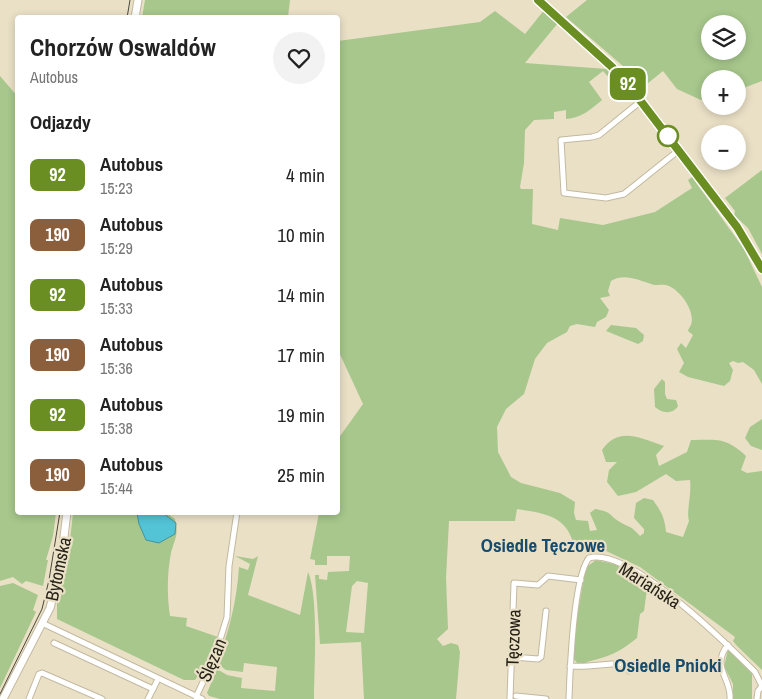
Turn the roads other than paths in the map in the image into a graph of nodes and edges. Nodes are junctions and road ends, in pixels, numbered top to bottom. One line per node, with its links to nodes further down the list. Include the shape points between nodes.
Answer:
1 (138, 0): 3 (main road)
2 (538, 0): 4 (street, via 596,52)
3 (136, 15)
4 (641, 101): 5 (street); 5 (street, via 599,135 561,140 564,193 614,198 635,187)
5 (679, 150): 6 (street, via 737,227)
6 (762, 269)
7 (66, 515): 11 (main road, Bytomska, via 60,570 50,608)
8 (237, 515): 24 (street, Ślęzan, via 229,566 227,617)
9 (582, 580): 14 (street, Mariańska, via 588,558 606,558 660,588); 16 (street, Tęczowa, via 548,576 538,585 514,583); 17 (street, Mariańska)
10 (546, 611): 16 (street, via 541,657)
11 (42, 623): 12 (street, Ślęzan); 25 (main road, Bytomska)
12 (78, 640): 15 (street); 19 (street, Ślęzan)
13 (54, 643): 15 (street)
14 (728, 645): 20 (street, Mariańska, via 755,672); 33 (street, via 722,654 721,671 730,689)
15 (74, 652): 21 (street)
16 (513, 657): 30 (street, Tęczowa)
17 (570, 666): 18 (street, via 588,667 608,662 630,664); 32 (street, Mariańska)
18 (629, 671)
19 (158, 679): 21 (street); 22 (street, Ślęzan)
20 (762, 686): 34 (street)
21 (153, 689): 28 (street)
22 (188, 693): 24 (street, Ślęzan); 29 (street)
23 (516, 696): 31 (street)
24 (199, 698)
25 (3, 699)
26 (29, 699): 27 (street, via 42,673)
27 (102, 699)
28 (148, 699)
29 (184, 699)
30 (510, 699)
31 (546, 699)
32 (569, 699)
33 (730, 699)
34 (757, 699)

